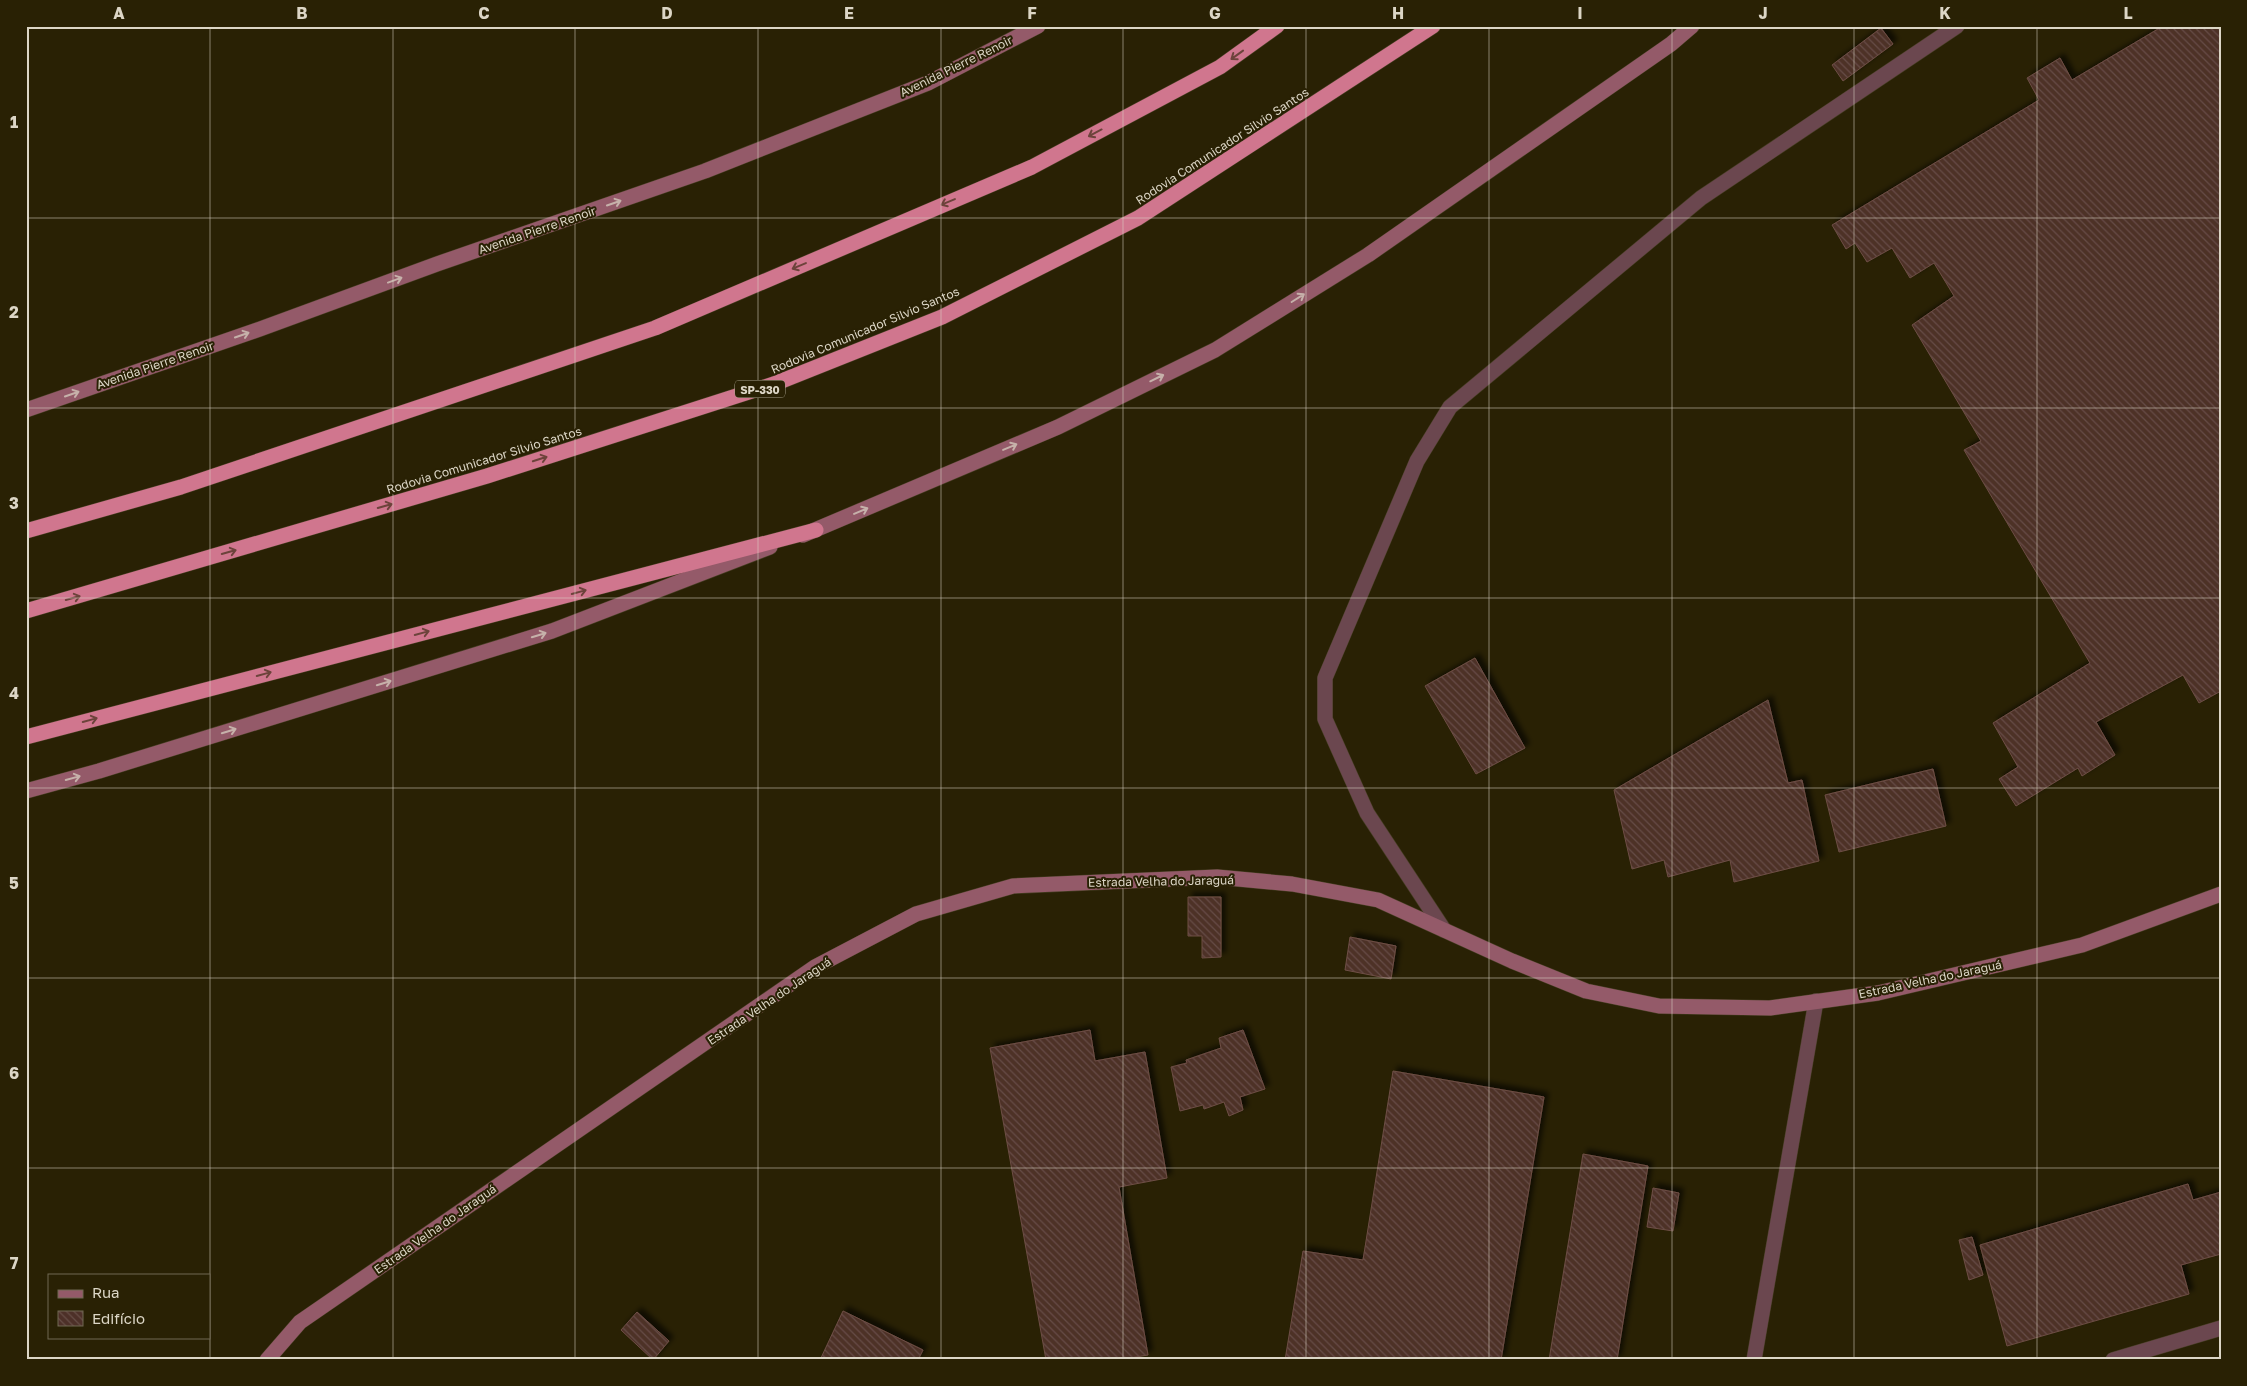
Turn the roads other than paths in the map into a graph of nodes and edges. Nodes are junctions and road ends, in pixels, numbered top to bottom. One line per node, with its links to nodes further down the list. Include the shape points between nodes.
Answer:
1 (1038, 26): 6 (street, Avenida Pierre Renoir, one-way to 1, via 705,171 928,83)
2 (1277, 26): 8 (highway, one-way to 8, via 1220,67 1032,166 655,328 182,487)
3 (1433, 26): 9 (highway, Rodovia Comunicador Silvio Santos / SP-330, one-way to 3, via 488,476 774,384 942,317 1138,218)
4 (1692, 26): 7 (street, one-way to 4, via 1058,426 1215,350 1368,255)
5 (1957, 26): 13 (lane, via 1701,198 1450,407 1417,461 1324,678 1325,719 1367,813)
6 (26, 410)
7 (816, 530): 10 (highway, one-way to 7); 11 (street, one-way to 7, via 118,766 552,631)
8 (26, 531)
9 (26, 611)
10 (26, 737)
11 (26, 791)
12 (2221, 894): 14 (street, Estrada Velha do Jaraguá, via 2082,945 1878,993)
13 (1444, 930): 14 (street, Estrada Velha do Jaraguá, via 1586,991 1659,1006 1770,1008); 16 (street, Estrada Velha do Jaraguá, via 1378,900 1292,884 1217,877 1013,886 916,914 815,967 300,1322)
14 (1816, 1002): 17 (lane)
15 (2221, 1328): 18 (lane)
16 (267, 1360)
17 (1754, 1360)
18 (2113, 1360)

